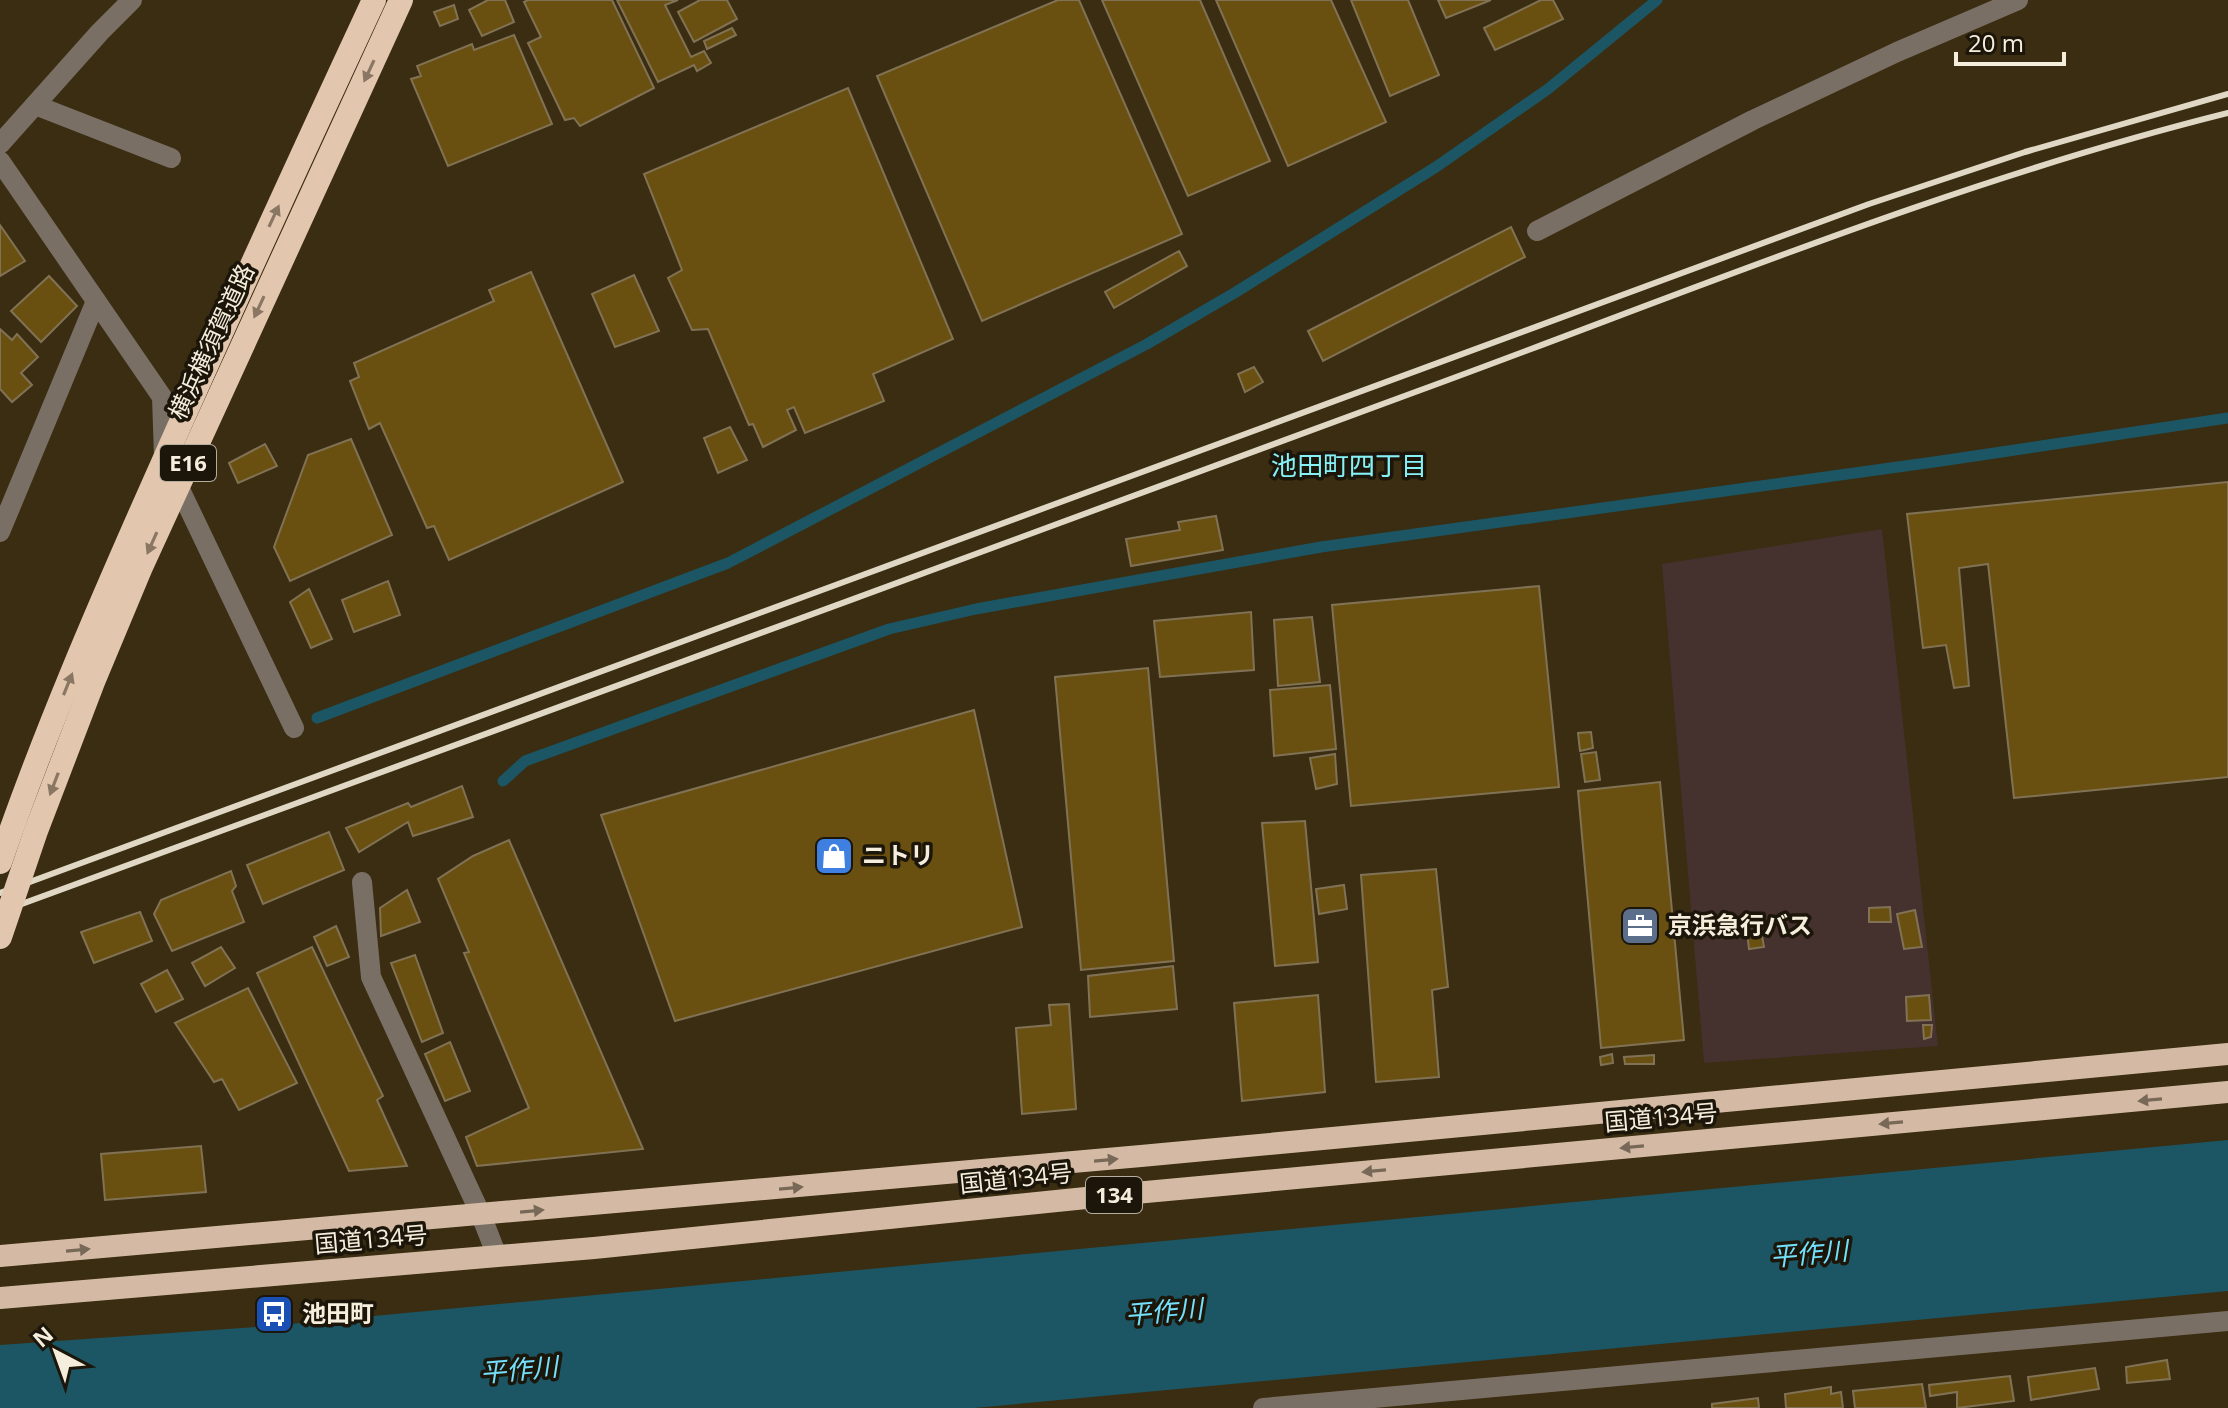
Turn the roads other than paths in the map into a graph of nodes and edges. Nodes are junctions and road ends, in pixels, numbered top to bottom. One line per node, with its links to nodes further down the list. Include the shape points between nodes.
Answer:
1 (132, 0): 5 (street)
2 (374, 0): 13 (highway, 横浜横須賀道路 / E16, one-way to 2, bridge, via 109,584)
3 (401, 0): 15 (highway, 横浜横須賀道路 / E16, one-way to 15, bridge, via 141,567 47,801)
4 (2018, 0): 9 (street, via 1753,120)
5 (35, 105): 6 (street); 7 (street)
6 (0, 144)
7 (171, 158)
8 (0, 161): 10 (street)
9 (1537, 231)
10 (96, 301): 11 (street); 12 (street, via 162,397 164,456)
11 (0, 532)
12 (294, 728)
13 (0, 862)
14 (362, 882): 18 (street, via 371,977)
15 (0, 937)
16 (2228, 1054): 18 (highway, 国道134号 / 134, one-way to 16)
17 (2228, 1092): 20 (highway, 国道134号 / 134, one-way to 20)
18 (481, 1215): 19 (highway, 国道134号 / 134, one-way to 18); 20 (street)
19 (0, 1256)
20 (497, 1256): 21 (highway, 国道134号 / 134)
21 (0, 1298)
22 (2228, 1321): 23 (street)
23 (1263, 1408)

